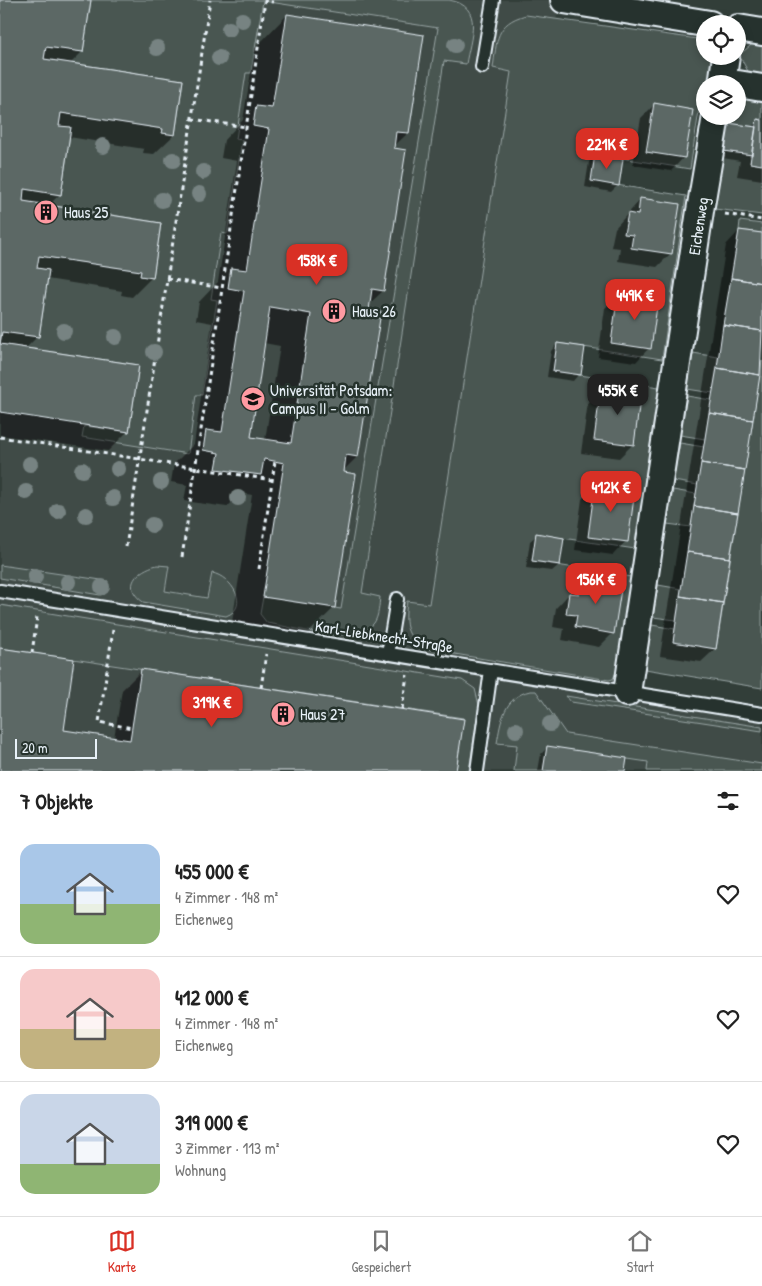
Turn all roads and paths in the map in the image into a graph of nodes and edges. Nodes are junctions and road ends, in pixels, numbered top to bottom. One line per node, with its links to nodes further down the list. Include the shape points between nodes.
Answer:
1 (210, 0): 11 (path)
2 (493, 0): 8 (lane)
3 (564, 0): 5 (street)
4 (273, 2): 13 (path, via 265,1)
5 (696, 22)
6 (746, 29): 7 (street)
7 (762, 32)
8 (482, 67)
9 (746, 86): 10 (street)
10 (762, 88)
11 (192, 119): 13 (path); 16 (path)
12 (714, 125): 14 (street, Eichenweg)
13 (246, 127): 17 (path)
14 (700, 211): 15 (path); 36 (street, Eichenweg)
15 (762, 220)
16 (167, 279): 17 (path); 19 (path)
17 (222, 288): 21 (path)
18 (0, 437): 19 (path)
19 (140, 459): 21 (path); 23 (path)
20 (275, 461): 22 (path)
21 (195, 468): 22 (path); 24 (path)
22 (272, 480): 25 (path)
23 (126, 548)
24 (182, 557)
25 (259, 569)
26 (0, 591): 27 (lane, Karl-Liebknecht-Straße)
27 (40, 598): 29 (lane, Karl-Liebknecht-Straße); 31 (path)
28 (397, 599): 32 (lane)
29 (116, 609): 30 (lane, Karl-Liebknecht-Straße); 39 (path, via 99,722)
30 (269, 634): 32 (lane, Karl-Liebknecht-Straße); 35 (path)
31 (32, 653)
32 (388, 654): 33 (lane, Karl-Liebknecht-Straße)
33 (410, 658): 34 (lane, Karl-Liebknecht-Straße); 37 (path)
34 (491, 670): 36 (lane, Karl-Liebknecht-Straße); 40 (lane)
35 (262, 688)
36 (626, 693): 38 (lane, Karl-Liebknecht-Straße)
37 (402, 709)
38 (762, 714)
39 (132, 728)
40 (477, 771)

